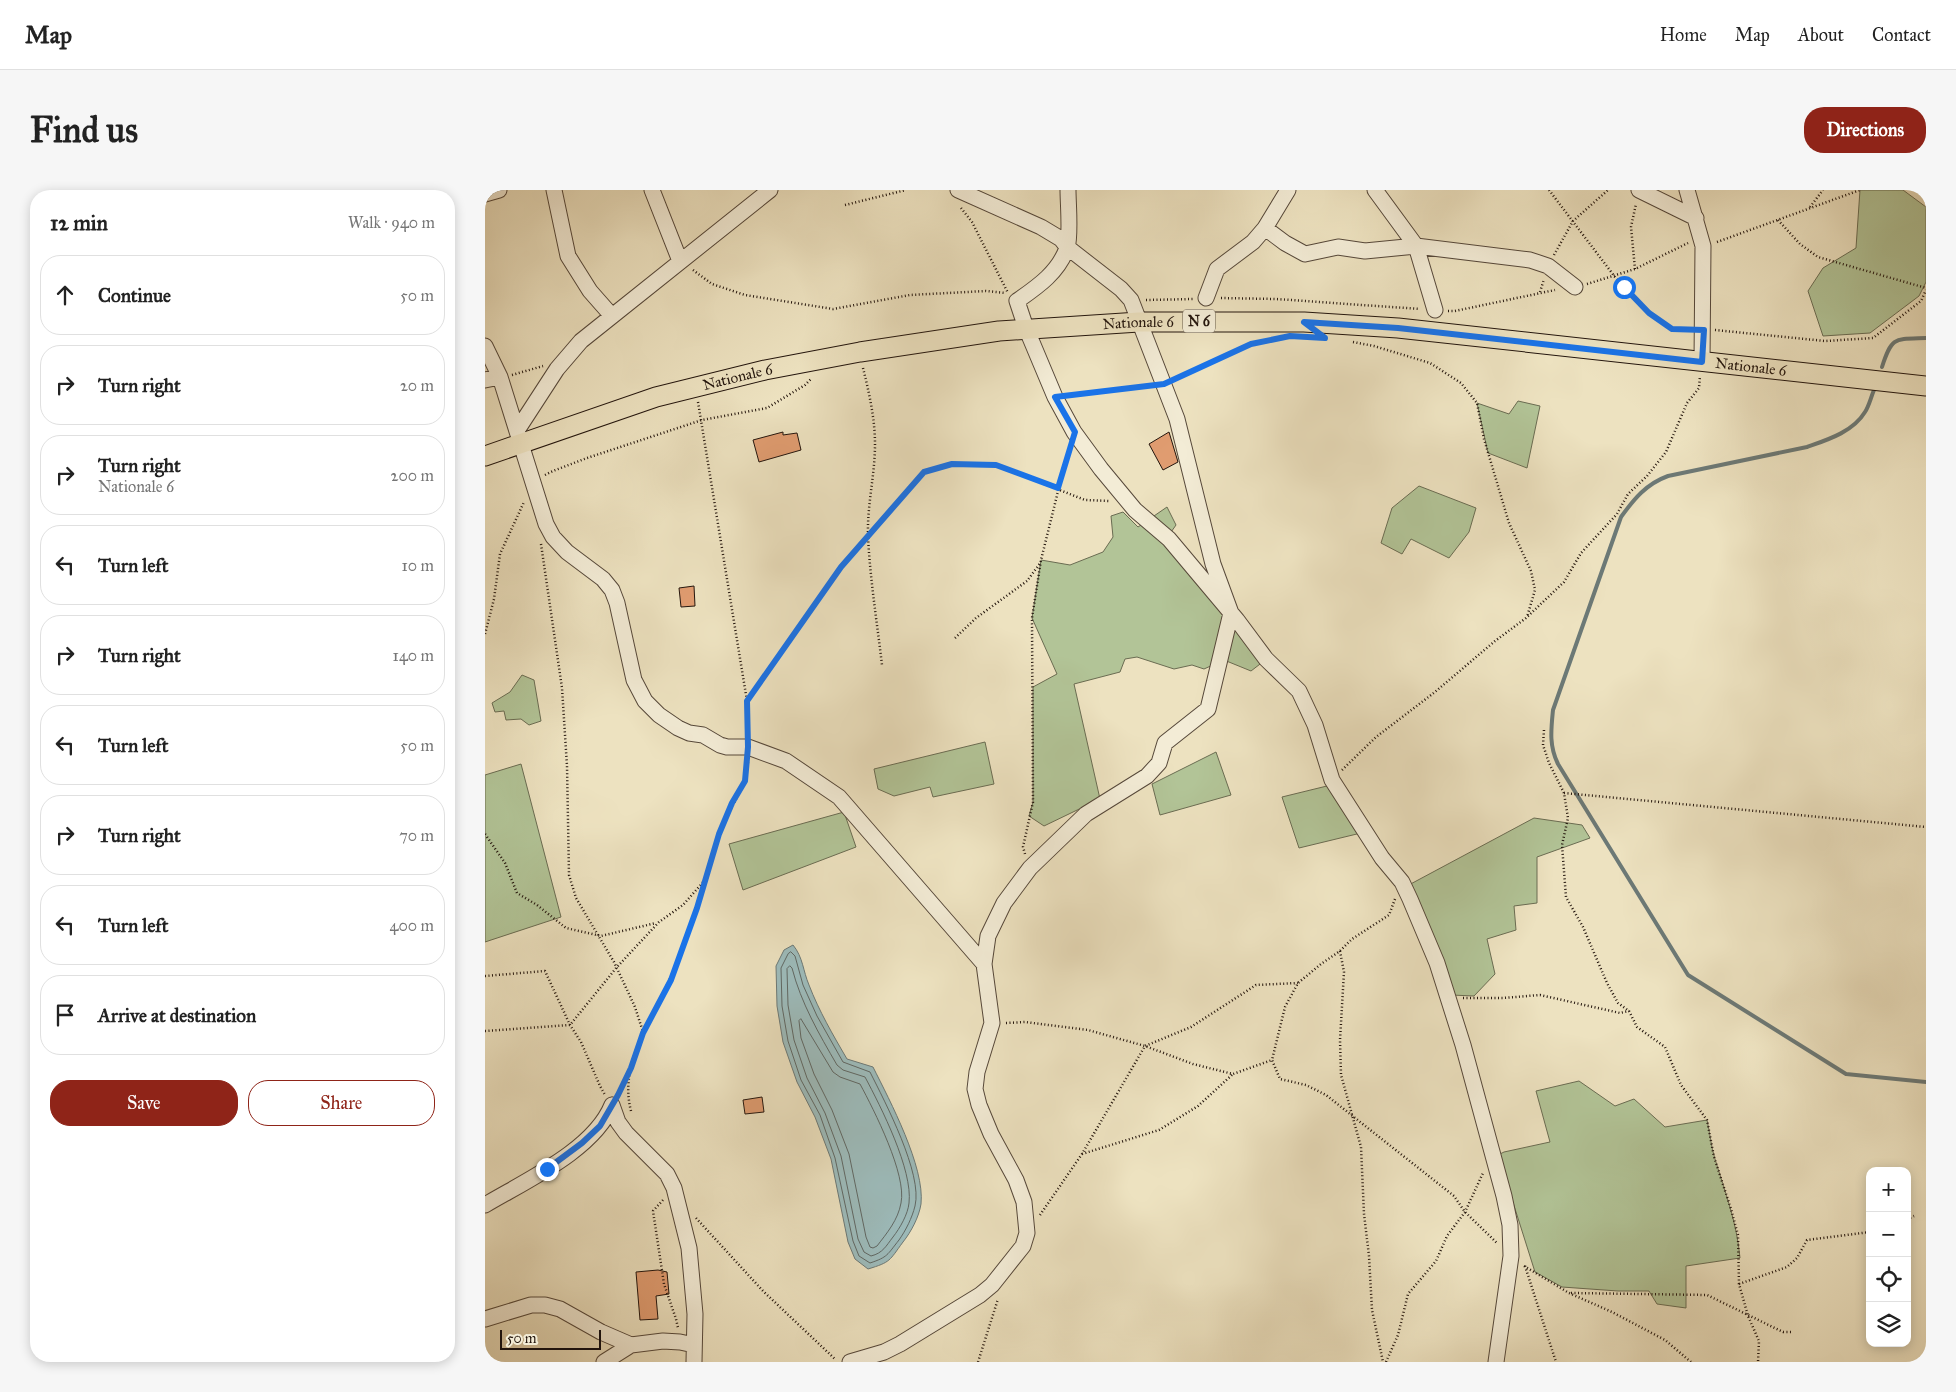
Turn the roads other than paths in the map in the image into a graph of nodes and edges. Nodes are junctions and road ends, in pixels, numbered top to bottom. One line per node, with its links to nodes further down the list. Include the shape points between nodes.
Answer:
1 (499, 190): 10 (street)
2 (554, 190): 20 (street, via 568,256)
3 (651, 190): 16 (street)
4 (770, 190): 16 (street)
5 (958, 190): 15 (street, via 1041,227 1061,239)
6 (1068, 190): 15 (street)
7 (1289, 190): 13 (street)
8 (1375, 190): 14 (street)
9 (1687, 190): 12 (street)
10 (485, 194)
11 (1638, 195): 12 (street)
12 (1696, 218): 24 (street, via 1703,246)
13 (1265, 228): 14 (street, via 1305,254 1338,247 1365,251); 18 (street, via 1253,242 1217,269)
14 (1416, 246): 17 (street, via 1530,260 1548,266); 19 (street)
15 (1067, 247): 21 (street, via 1121,289 1131,300); 22 (street, via 1046,279 1013,298)
16 (680, 261): 20 (street)
17 (1575, 287)
18 (1206, 298)
19 (1435, 310)
20 (612, 316): 27 (street, via 581,341 564,360 531,407)
21 (1139, 322): 22 (main road, Nationale 6 / N 6); 24 (main road, Nationale 6 / N 6, via 1304,322 1370,326); 29 (street, via 1177,419 1213,564)
22 (1026, 328): 27 (main road, Nationale 6 / N 6, via 859,352 765,370 695,386); 29 (street, via 1055,397 1101,469 1135,510 1169,539)
23 (485, 346): 25 (street)
24 (1702, 362): 26 (main road, Nationale 6 / N 6)
25 (493, 378): 27 (street)
26 (1926, 386)
27 (520, 436): 28 (main road, Nationale 6 / N 6); 30 (street, via 532,483 553,537 612,590 634,680 645,701 659,716 678,728 703,735 727,747 748,747 786,761 839,797)
28 (485, 456)
29 (1231, 613): 30 (street, via 1207,708 1165,743 1159,763 1147,776 1086,814 1014,886 988,936); 38 (street, via 1266,659 1299,691 1315,725 1332,780 1382,858 1402,882 1429,941 1492,1151 1510,1225 1511,1256)
30 (984, 964): 37 (street, via 992,1023 975,1088 991,1134 1024,1202 1027,1233 1023,1246 1003,1273 980,1295 901,1344)
31 (485, 1205): 33 (street, via 547,1169 582,1143 607,1117 611,1105 622,1128 667,1174 674,1188 689,1248 695,1314)
32 (485, 1319): 34 (street, via 531,1305 545,1305 560,1309)
33 (687, 1343): 34 (street, via 663,1341); 36 (street)
34 (631, 1345): 35 (street)
35 (604, 1362)
36 (694, 1362)
37 (851, 1362)
38 (1496, 1362)

